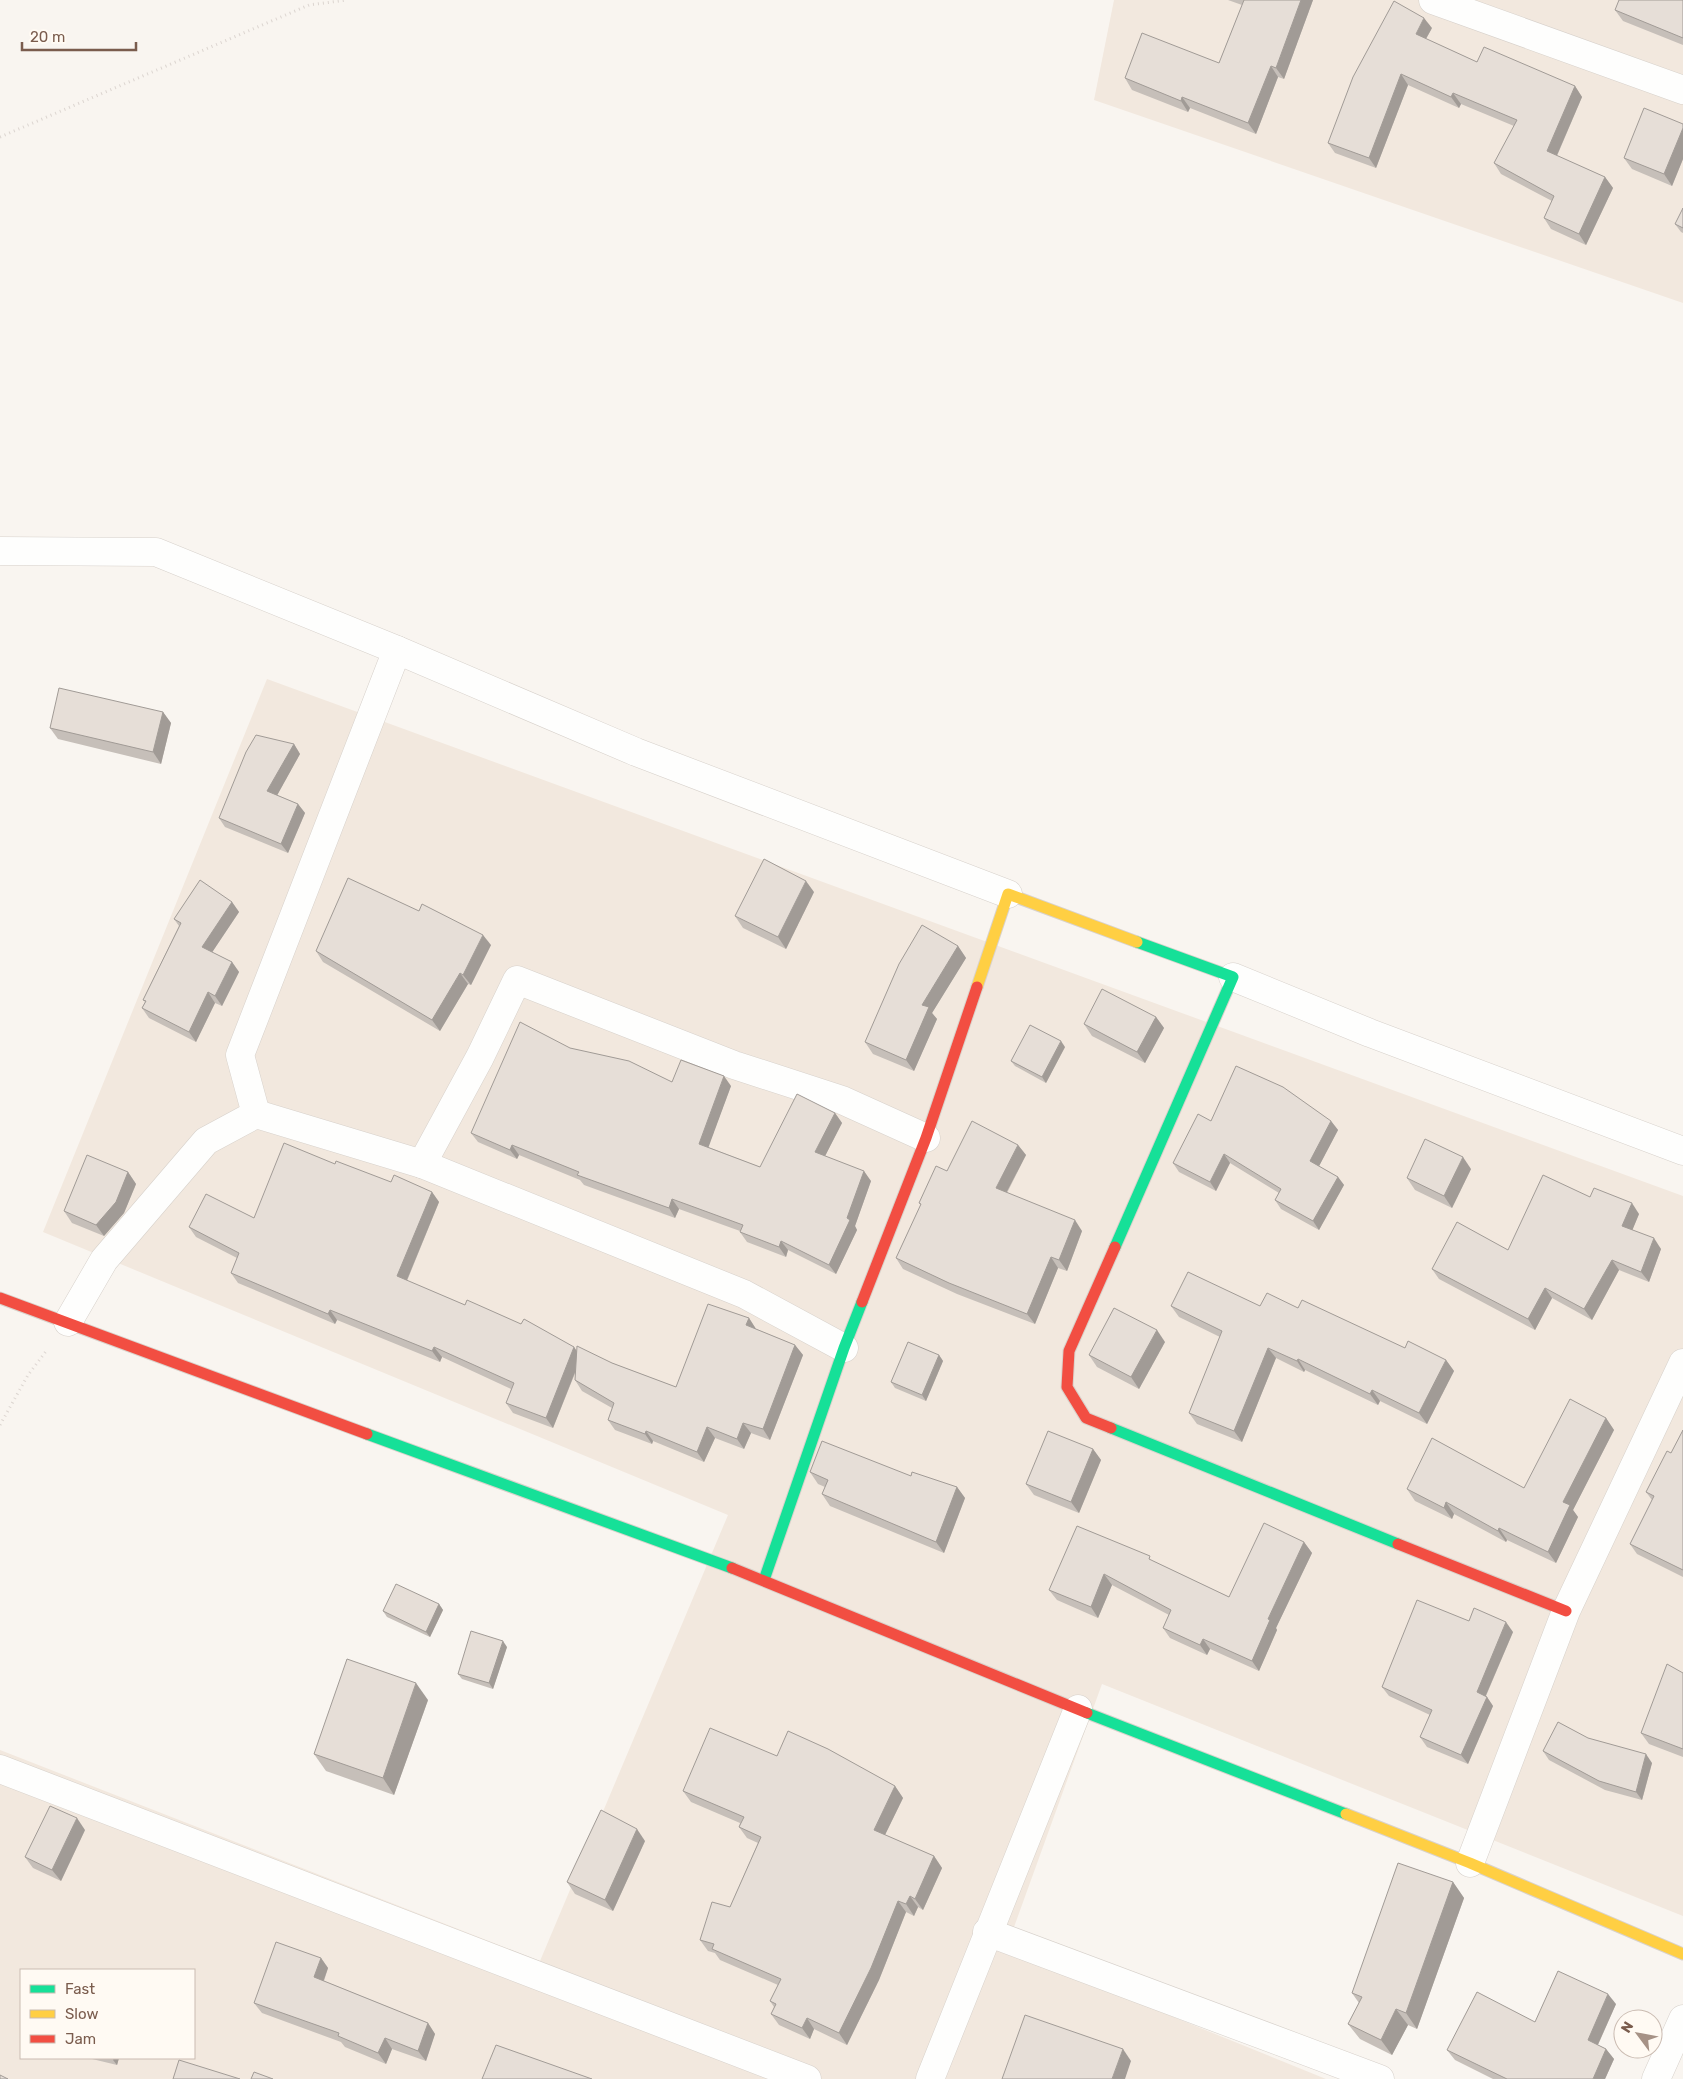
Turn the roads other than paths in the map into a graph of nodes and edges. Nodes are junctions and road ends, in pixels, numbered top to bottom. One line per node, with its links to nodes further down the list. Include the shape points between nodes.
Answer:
1 (1433, 0): 2 (street)
2 (1683, 90)
3 (0, 551): 4 (street, via 156,552)
4 (397, 650): 5 (street, via 636,752); 7 (street, via 240,1055)
5 (1008, 894): 6 (street); 8 (street)
6 (1233, 977): 9 (street); 16 (street, via 1069,1351 1067,1387 1086,1418)
7 (256, 1114): 10 (street); 12 (street, via 206,1141 104,1260)
8 (926, 1138): 10 (street, via 842,1100 734,1065 517,980); 13 (street)
9 (1683, 1151)
10 (422, 1164): 13 (street, via 744,1294)
11 (0, 1298): 12 (street)
12 (68, 1322): 15 (street)
13 (844, 1348): 15 (street)
14 (1683, 1363): 16 (street)
15 (764, 1580): 17 (street)
16 (1566, 1611): 19 (street)
17 (1078, 1709): 19 (street); 20 (street)
18 (0, 1769): 23 (street)
19 (1470, 1863): 21 (street)
20 (987, 1932): 24 (street); 25 (street)
21 (1683, 1954)
22 (1683, 2019): 26 (street)
23 (807, 2079)
24 (930, 2079)
25 (1380, 2079)
26 (1656, 2079)

